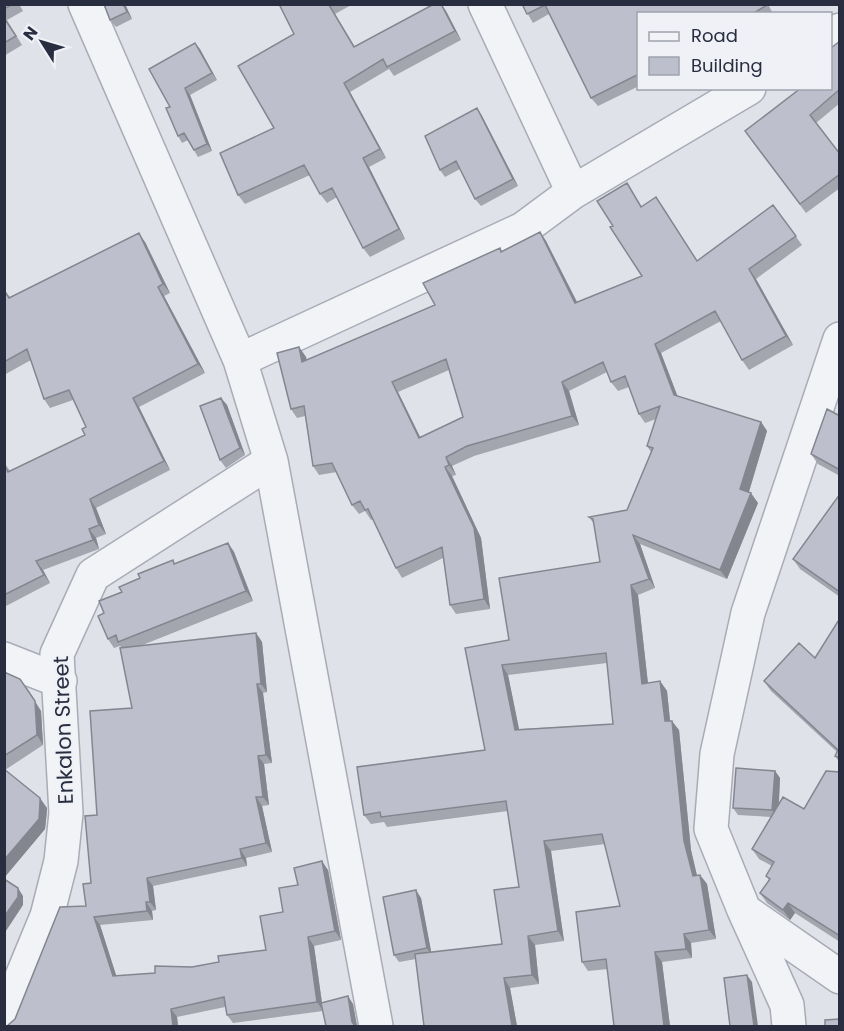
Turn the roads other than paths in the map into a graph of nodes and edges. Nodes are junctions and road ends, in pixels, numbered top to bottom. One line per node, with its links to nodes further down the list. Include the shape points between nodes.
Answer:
1 (85, 4): 6 (street)
2 (485, 4): 4 (street)
3 (746, 90): 4 (street)
4 (573, 192): 6 (street, via 523,229)
5 (840, 339): 10 (street, via 748,613 717,754 711,829)
6 (240, 360): 7 (street)
7 (271, 461): 9 (street, Enkalon Street, via 93,575 57,654); 13 (street)
8 (4, 659): 9 (street)
9 (60, 681): 12 (street, Enkalon Street, via 66,813 61,861 47,916)
10 (744, 910): 11 (street); 14 (street, via 787,1005)
11 (840, 976)
12 (4, 1020)
13 (376, 1026)
14 (789, 1026)

